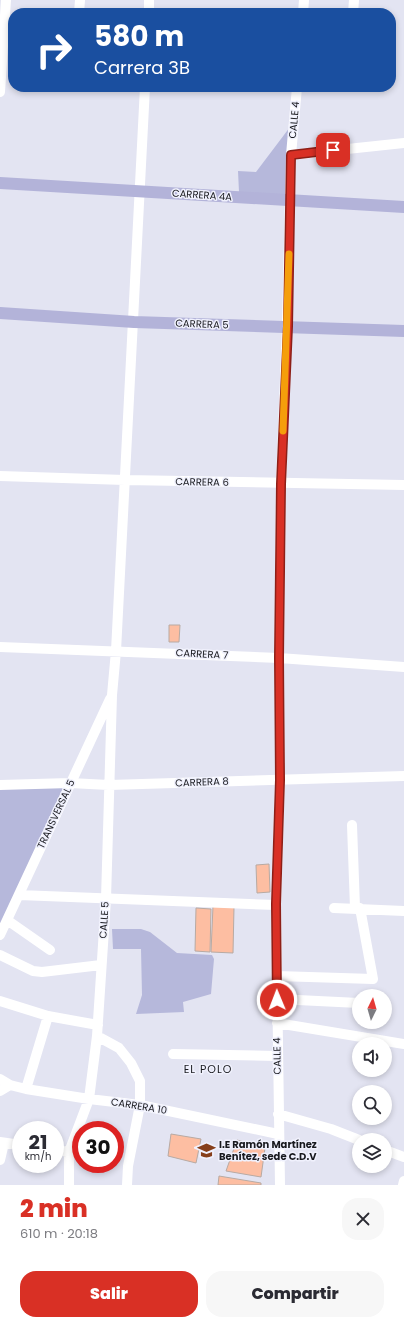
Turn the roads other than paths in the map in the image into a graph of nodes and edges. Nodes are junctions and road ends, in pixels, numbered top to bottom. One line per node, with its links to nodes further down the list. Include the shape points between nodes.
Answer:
1 (6, 0): 2 (street)
2 (0, 92)
3 (145, 92): 8 (street, CALLE 5)
4 (297, 92): 6 (street, CALLE 4)
5 (404, 143): 6 (street)
6 (291, 155): 9 (street, CALLE 4)
7 (0, 183): 8 (main road, CARRERA 4A)
8 (140, 191): 9 (main road, CARRERA 4A); 12 (street, CALLE 5)
9 (290, 200): 10 (main road, CARRERA 4A); 13 (street, CALLE 4)
10 (404, 207)
11 (0, 313): 12 (main road, CARRERA 5)
12 (134, 322): 13 (main road, CARRERA 5); 16 (street, CALLE 5)
13 (288, 326): 14 (main road, CARRERA 5); 17 (street, CALLE 4)
14 (404, 331)
15 (0, 476): 16 (street, CARRERA 6)
16 (125, 480): 17 (street, CARRERA 6); 20 (street, CALLE 5)
17 (281, 484): 18 (street, CARRERA 6); 21 (street, CALLE 4)
18 (404, 485)
19 (0, 647): 20 (street, CARRERA 7)
20 (116, 651): 21 (street, CARRERA 7); 23 (street, CALLE 5)
21 (279, 658): 22 (street, CARRERA 7); 25 (street, CALLE 4)
22 (404, 667)
23 (112, 694): 26 (street, TRANSVERSAL 5); 28 (street, CALLE 5)
24 (404, 776): 25 (street, CARRERA 8)
25 (280, 780): 28 (street, CARRERA 8); 32 (street, CALLE 4)
26 (70, 783): 27 (street, CARRERA 8); 28 (street, CARRERA 8); 30 (street, TRANSVERSAL 5)
27 (0, 785)
28 (109, 785): 31 (street, CALLE 5)
29 (352, 825): 34 (street)
30 (19, 895): 31 (street); 36 (street, TRANSVERSAL 5)
31 (106, 899): 32 (street); 40 (street, CALLE 5)
32 (276, 904): 41 (street, CALLE 4)
33 (334, 908): 34 (street)
34 (358, 908): 35 (street); 41 (street, via 373,979)
35 (404, 910)
36 (7, 920): 37 (street, TRANSVERSAL 5); 38 (street)
37 (0, 935)
38 (50, 950)
39 (0, 955): 40 (street, via 33,971 42,972)
40 (101, 965): 47 (street, CALLE 5)
41 (276, 976): 42 (street, CALLE 4)
42 (277, 1000): 44 (street); 46 (street, CALLE 4)
43 (0, 1001): 45 (street)
44 (352, 1003)
45 (48, 1016): 47 (street); 54 (street)
46 (277, 1023): 49 (street); 51 (street, CALLE 4)
47 (98, 1025): 48 (street, CALLE 5)
48 (97, 1036): 56 (street, CALLE 5); 57 (street, via 119,1048 131,1063 140,1081)
49 (404, 1044)
50 (173, 1054): 51 (street)
51 (277, 1056): 58 (street, CALLE 4)
52 (0, 1079): 53 (street, CARRERA 10)
53 (10, 1085): 54 (street, CARRERA 10); 55 (street)
54 (26, 1089): 56 (street, CARRERA 10)
55 (0, 1091)
56 (90, 1099): 57 (street, CARRERA 10); 64 (street, CALLE 5)
57 (140, 1105): 59 (street, CARRERA 10); 70 (street, via 128,1166)
58 (278, 1114): 59 (street, CALLE 4); 60 (street)
59 (278, 1134): 71 (street, CALLE 4)
60 (352, 1137)
61 (2, 1142): 62 (street); 67 (street)
62 (12, 1144)
63 (64, 1151): 64 (street)
64 (69, 1152): 69 (street, CALLE 5)
65 (392, 1153): 66 (street)
66 (404, 1157)
67 (0, 1160)
68 (404, 1182): 72 (street)
69 (69, 1185)
70 (127, 1185)
71 (280, 1185)
72 (403, 1185)

